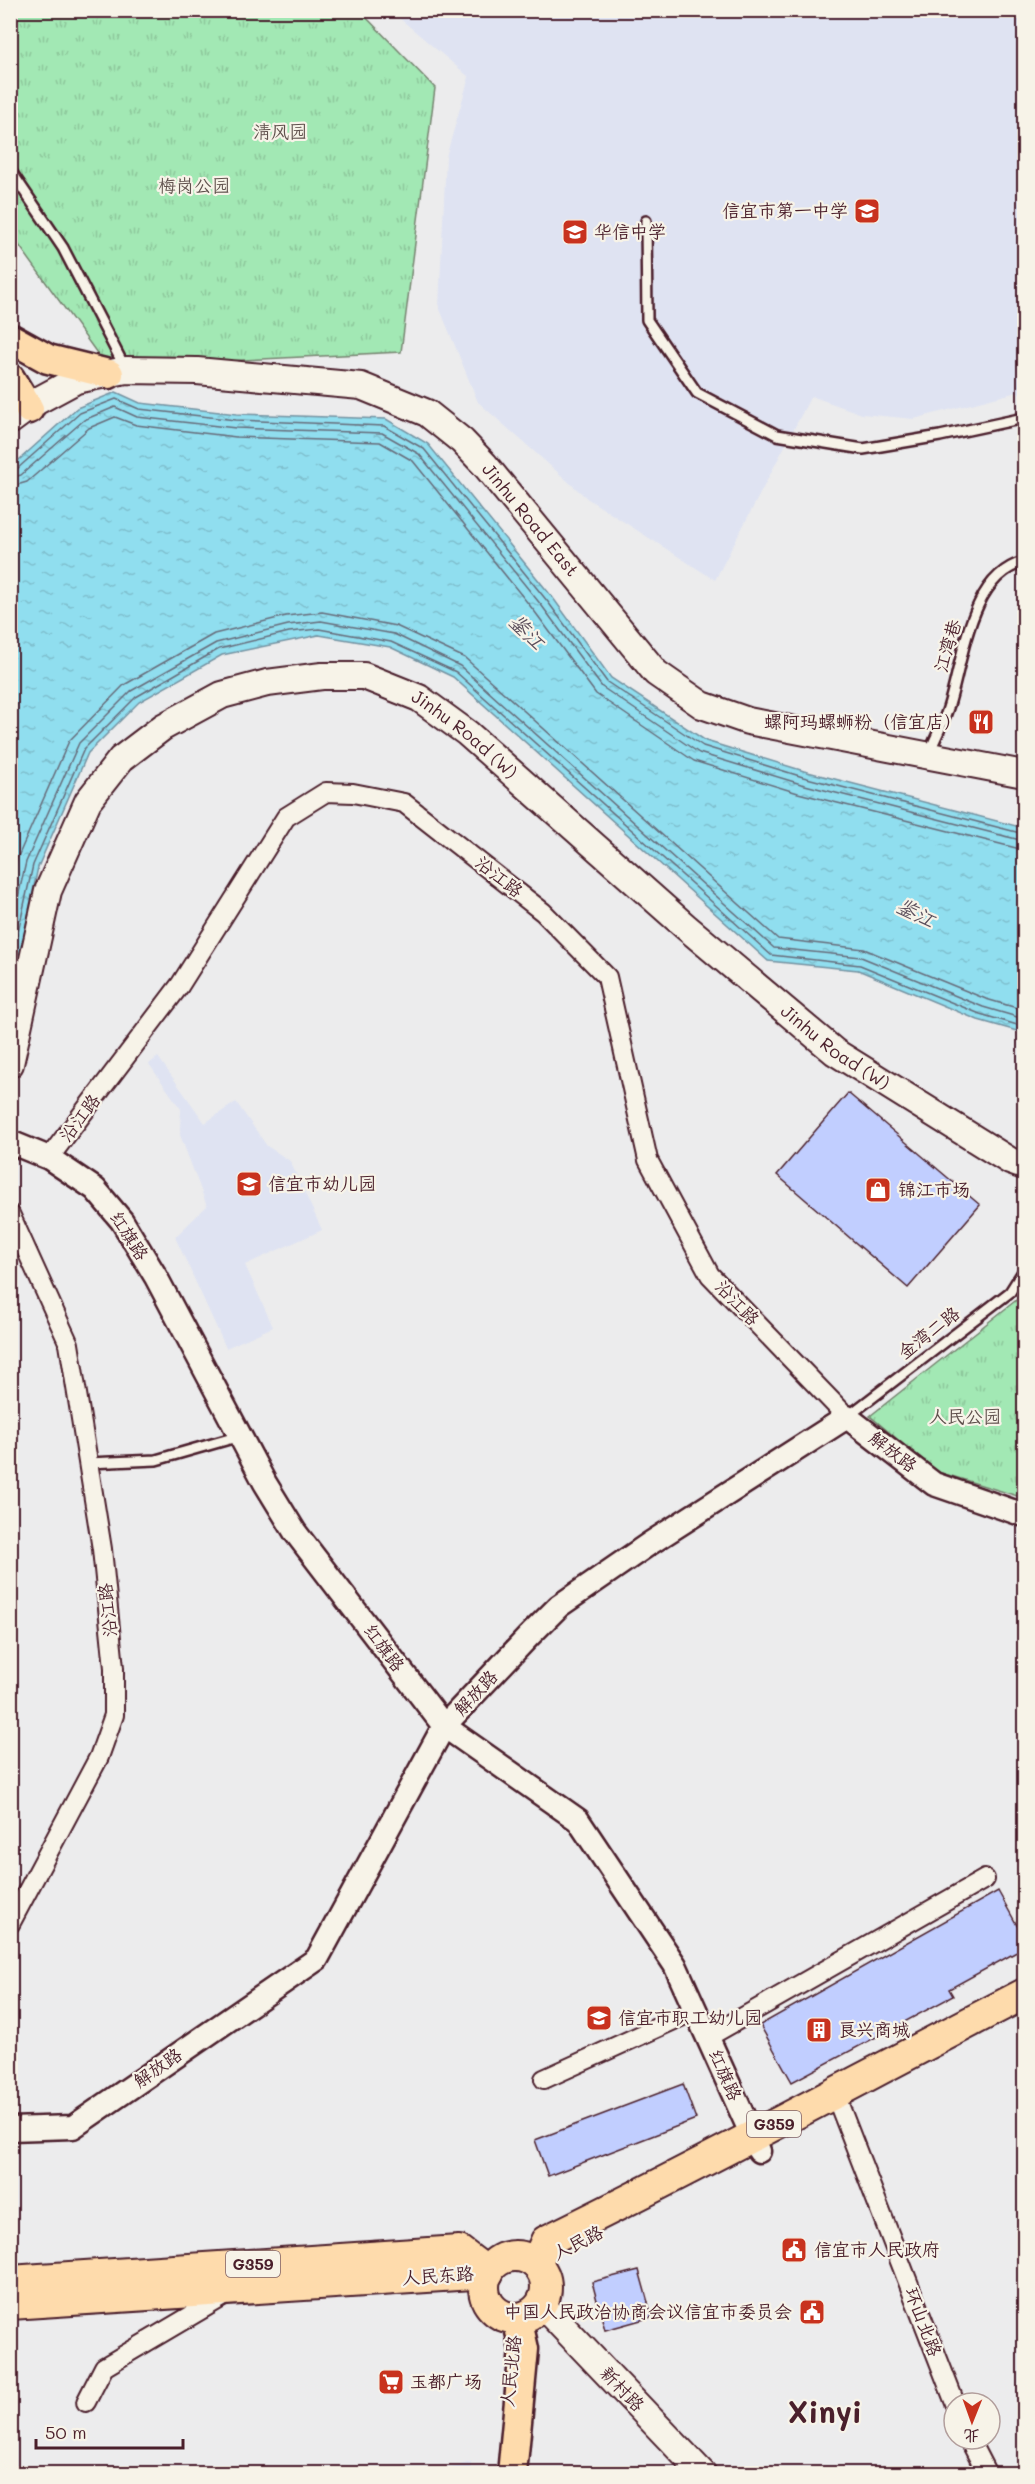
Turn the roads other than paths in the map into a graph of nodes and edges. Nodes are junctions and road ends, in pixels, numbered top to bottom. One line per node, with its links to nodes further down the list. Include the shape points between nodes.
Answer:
1 (10, 170): 4 (lane, via 63,248)
2 (646, 221): 7 (lane, via 647,320 697,393 717,404 777,435 863,448)
3 (10, 338): 4 (main road, via 48,359)
4 (118, 372): 6 (main road, Jinhu Road East, via 76,380); 9 (main road, Jinhu Road East, via 197,371 361,386 427,412 485,465 656,673 702,705 748,721)
5 (10, 378): 6 (main road)
6 (20, 415)
7 (1024, 418)
8 (1024, 562): 9 (lane, 江湾巷, via 1010,565 969,623 948,708)
9 (927, 757): 10 (main road, Jinhu Road East)
10 (1024, 774)
11 (10, 1064): 14 (main road, Jinhu Road (W), via 48,891 88,801 121,759 163,727 222,695 267,683 321,676 364,676 419,698 467,733 686,927 836,1052)
12 (10, 1142): 13 (street, 红旗路)
13 (49, 1158): 17 (street, 沿江路, via 180,985 286,817 326,792 404,803 543,912 607,977 648,1160 710,1275); 18 (street, 红旗路, via 95,1189 122,1221)
14 (1024, 1166)
15 (10, 1214): 19 (street, 沿江路, via 69,1344)
16 (1024, 1270): 17 (lane, 金湾二路, via 1010,1292)
17 (847, 1417): 20 (street, 解放路, via 934,1484); 21 (street, 解放路, via 559,1605)
18 (240, 1436): 19 (lane, via 156,1460); 21 (street, 红旗路, via 295,1532)
19 (88, 1463): 23 (street, 沿江路, via 102,1549 114,1668 114,1716 99,1757)
20 (1024, 1515)
21 (444, 1726): 25 (street, 红旗路, via 578,1820 675,1965); 30 (street, 解放路, via 317,1959 73,2127)
22 (985, 1880): 27 (street)
23 (10, 1924)
24 (1024, 1994): 31 (highway, 人民路 / G359, via 845,2085)
25 (696, 2010): 27 (street, 红旗路); 28 (street)
26 (1024, 2013): 29 (highway, 人民路 / G359)
27 (708, 2037): 31 (street, 红旗路)
28 (544, 2079)
29 (840, 2107): 31 (highway, 人民路 / G359); 38 (street, 环山北路)
30 (10, 2129)
31 (756, 2144): 32 (highway, 人民路 / G359)
32 (536, 2264): 33 (highway, via 514,2256 496,2263); 37 (highway, via 546,2285)
33 (488, 2273): 34 (highway, 人民东路 / G359, via 459,2251); 35 (highway, 人民东路 / G359); 37 (highway, via 484,2288 491,2306 499,2313)
34 (10, 2281)
35 (236, 2289): 36 (highway, 人民东路 / G359); 39 (street, via 104,2367)
36 (10, 2304)
37 (529, 2311): 41 (main road, 人民北路); 42 (main road, 人民北路); 43 (main road, 新村路)
38 (950, 2391)
39 (86, 2402)
40 (975, 2451): 44 (street)
41 (501, 2474)
42 (512, 2474)
43 (703, 2474)
44 (987, 2474)

